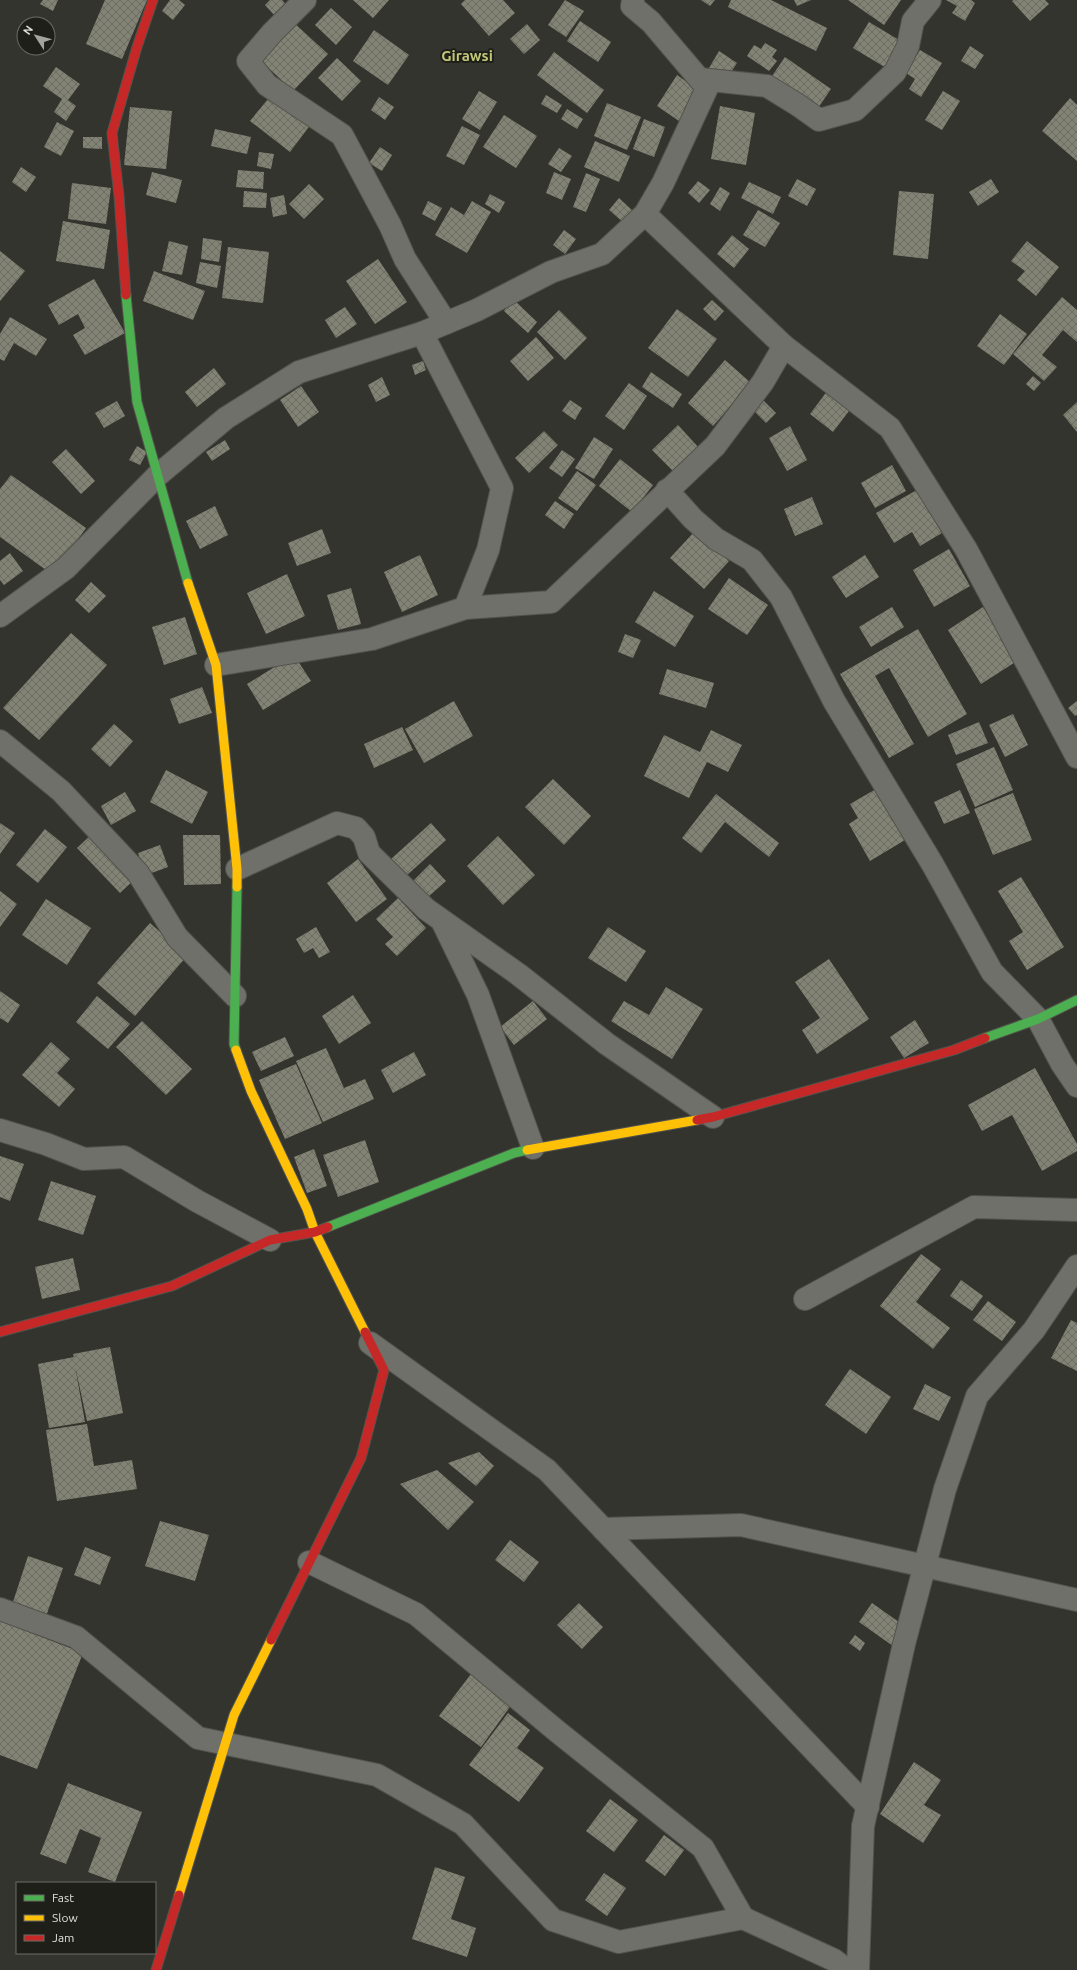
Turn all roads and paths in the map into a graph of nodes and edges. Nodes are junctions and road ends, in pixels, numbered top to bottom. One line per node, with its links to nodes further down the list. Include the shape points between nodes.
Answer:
1 (153, 0): 10 (street, via 112,133 137,402)
2 (305, 0): 7 (street, via 248,61 267,85 342,135 390,225 405,259)
3 (634, 0): 5 (street, via 632,6 651,22)
4 (930, 0): 5 (street, via 913,21 908,46 895,72 855,110 819,120 767,86)
5 (700, 79): 6 (street, via 706,88 663,183)
6 (645, 214): 7 (street, via 602,254 551,272); 9 (street)
7 (446, 323): 8 (street)
8 (422, 333): 10 (street, via 299,372 226,418); 12 (street, via 502,488 488,550)
9 (784, 346): 11 (street, via 763,382 715,446); 16 (street, via 890,428 966,549)
10 (158, 474): 13 (street, via 66,568); 14 (street, via 190,592)
11 (667, 490): 12 (street, via 618,540 550,602); 21 (street, via 693,519 716,539 752,560 781,597 834,701 933,865 992,972)
12 (465, 608): 14 (street, via 372,639)
13 (0, 616)
14 (216, 665): 17 (street)
15 (0, 742): 19 (street, via 61,791 138,874 177,937)
16 (1077, 757)
17 (237, 869): 18 (street, via 337,823 356,828 364,837 369,853 426,909); 19 (street)
18 (443, 922): 23 (street, via 518,974 608,1044); 25 (street, via 478,995)
19 (235, 996): 27 (street, via 234,1044 251,1092 307,1209)
20 (1077, 1000): 21 (street)
21 (1038, 1019): 22 (street); 23 (street, via 954,1050)
22 (1077, 1086)
23 (714, 1117): 25 (street)
24 (0, 1130): 28 (street, via 84,1158 124,1158)
25 (533, 1148): 27 (street, via 433,1184)
26 (1077, 1210): 30 (street, via 974,1207)
27 (315, 1232): 28 (street); 32 (street)
28 (270, 1240): 31 (street, via 172,1286)
29 (1077, 1266): 35 (street, via 1034,1330 977,1396 945,1489)
30 (805, 1299)
31 (0, 1332)
32 (370, 1343): 33 (street, via 547,1470); 34 (street, via 384,1370 361,1458)
33 (603, 1529): 35 (street, via 741,1525); 39 (street)
34 (309, 1562): 38 (street, via 234,1715); 40 (street, via 416,1614 558,1732 704,1848)
35 (925, 1565): 36 (street); 39 (street, via 904,1644)
36 (1077, 1600)
37 (0, 1609): 38 (street, via 76,1637 198,1738)
38 (225, 1744): 40 (street, via 378,1775 463,1824 553,1920 619,1942); 41 (street)
39 (868, 1807): 43 (street, via 863,1826)
40 (743, 1918): 42 (street, via 834,1960)
41 (156, 1970)
42 (847, 1970)
43 (858, 1970)

